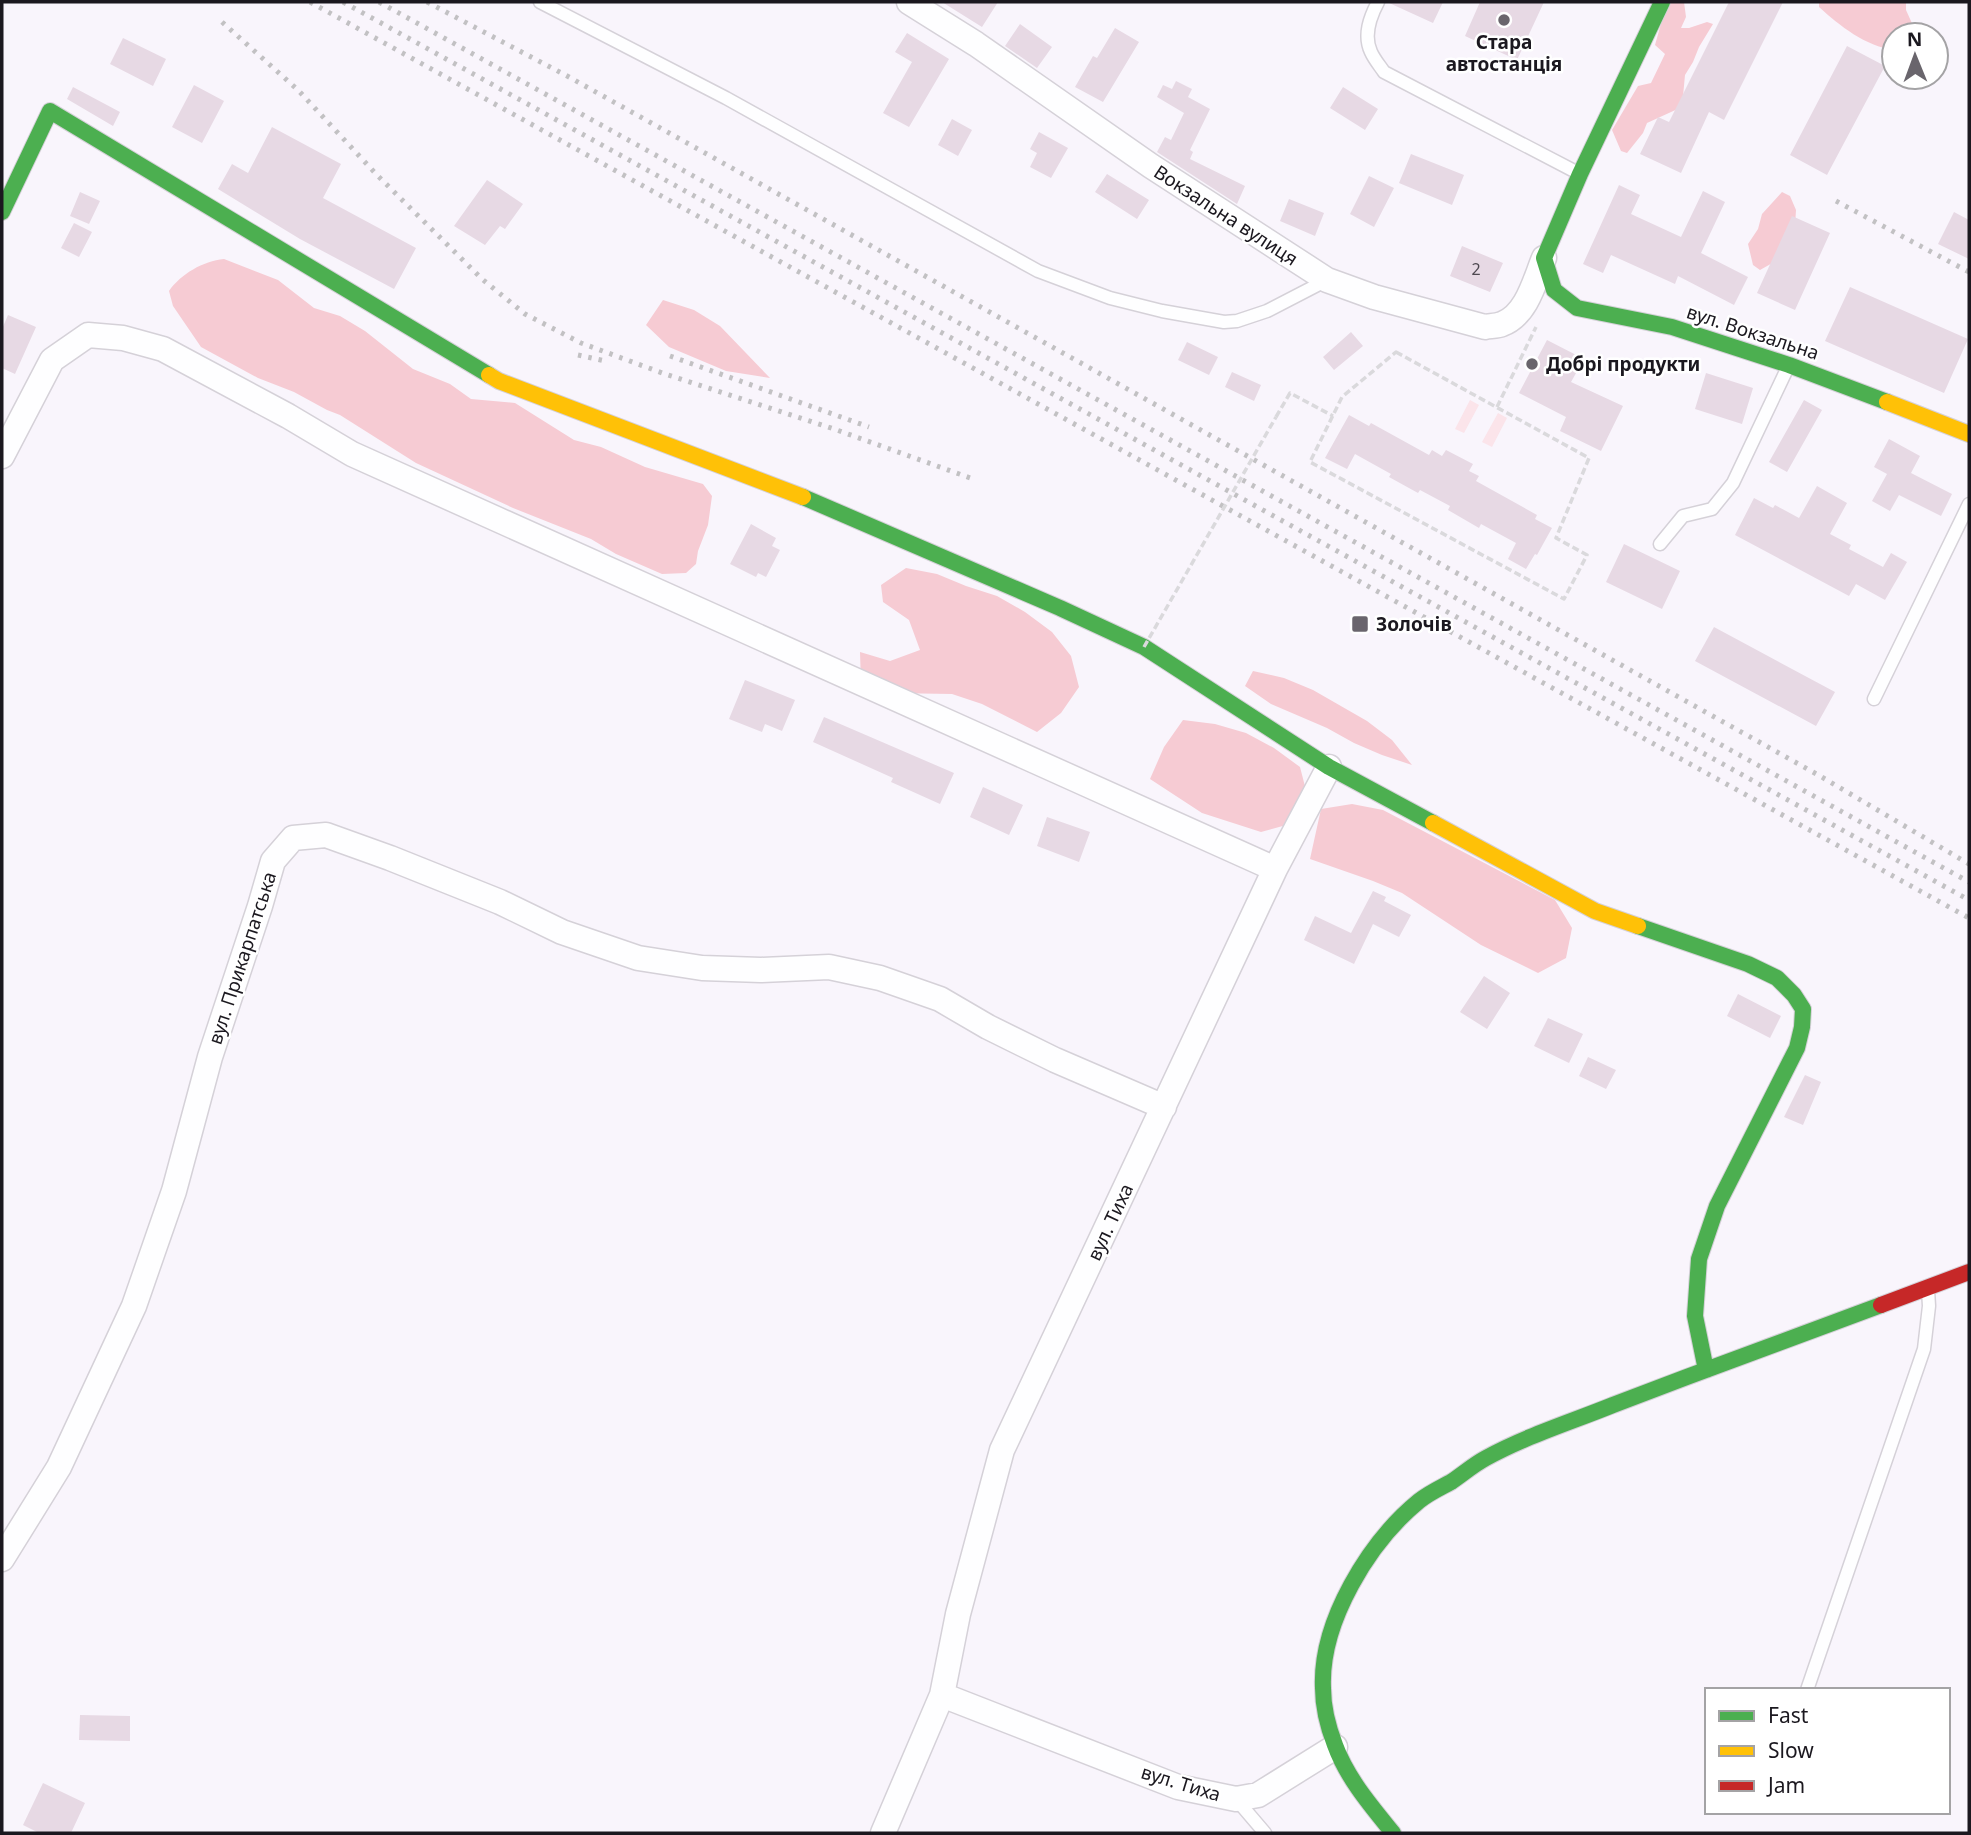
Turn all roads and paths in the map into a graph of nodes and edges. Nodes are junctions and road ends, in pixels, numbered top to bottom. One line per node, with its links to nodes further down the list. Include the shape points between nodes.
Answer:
1 (540, 2): 8 (lane, via 726,97 1038,271 1110,298 1162,311 1237,321)
2 (909, 2): 8 (street, Вокзальна вулиця)
3 (1378, 2): 5 (lane, via 1367,33 1370,52 1384,72)
4 (1662, 2): 5 (street)
5 (1580, 174): 7 (street)
6 (2, 212): 17 (street, via 50,111 499,381 806,498)
7 (1544, 258): 8 (street, Вокзальна вулиця, via 1526,302 1516,314 1503,324 1485,327); 10 (street, вул. Вокзальна, via 1554,290 1577,307 1672,327)
8 (1327, 280)
9 (1537, 326): 11 (path)
10 (1789, 365): 13 (street, вул. Вокзальна); 16 (lane, via 1733,483 1712,509 1682,516)
11 (1497, 407): 12 (path, via 1396,352 1342,397); 12 (path, via 1589,458 1556,538 1587,555 1564,599 1310,462)
12 (1333, 416): 17 (path, bridge, via 1290,393)
13 (1969, 434)
14 (2, 456): 20 (street, via 52,360 88,335 163,349 352,454)
15 (1969, 505): 18 (lane)
16 (1660, 544)
17 (1144, 647): 19 (street)
18 (1874, 699)
19 (1329, 767): 20 (street, вул. Тиха); 24 (street, via 1595,911 1777,978 1803,1009 1797,1048 1717,1206 1699,1259 1695,1316)
20 (1275, 869): 21 (street, вул. Тиха)
21 (1164, 1107): 25 (street, вул. Прикарпатська, via 1055,1060 940,999 880,978 829,967 702,968 638,958 562,932 500,902 326,835 293,838 273,861 210,1057 174,1191 134,1306 59,1468); 27 (street, вул. Тиха, via 1002,1450 958,1614)
22 (1969, 1272): 23 (street)
23 (1928, 1288): 24 (street); 26 (lane, via 1924,1349)
24 (1706, 1370): 28 (street, via 1493,1454 1419,1501 1377,1543 1336,1614 1326,1648 1322,1676 1327,1723)
25 (2, 1559)
26 (1808, 1688)
27 (942, 1695): 29 (street, вул. Тиха, via 1178,1787); 30 (street, вул. Тиха)
28 (1335, 1747): 29 (street, вул. Тиха, via 1258,1795); 32 (street, via 1353,1781)
29 (1236, 1800): 31 (lane)
30 (883, 1833)
31 (1265, 1833)
32 (1394, 1833)

